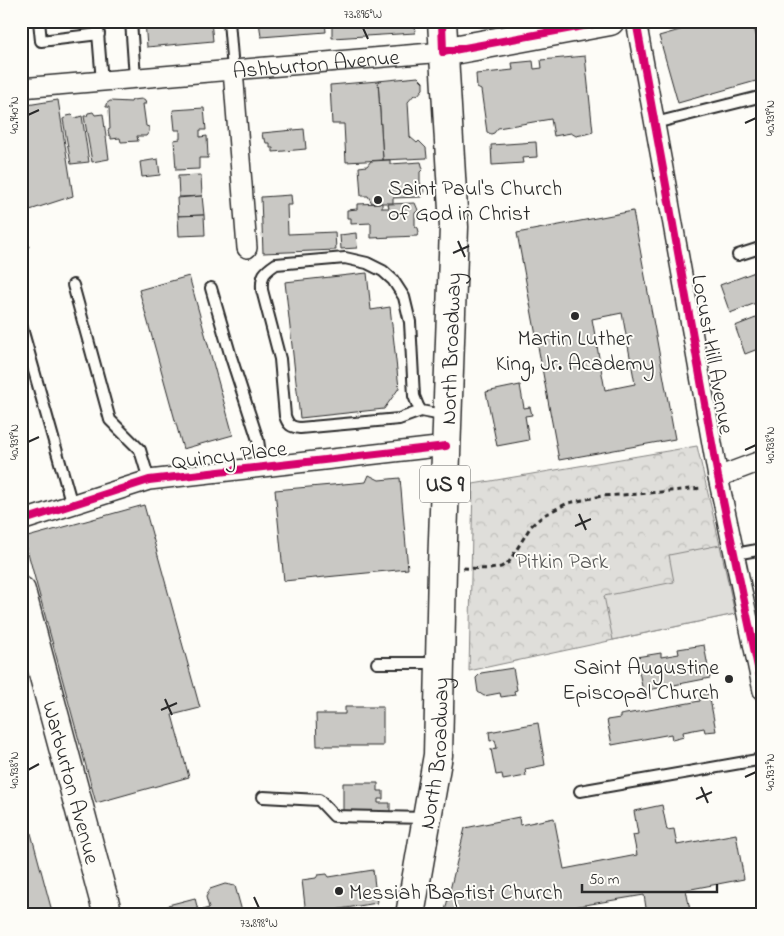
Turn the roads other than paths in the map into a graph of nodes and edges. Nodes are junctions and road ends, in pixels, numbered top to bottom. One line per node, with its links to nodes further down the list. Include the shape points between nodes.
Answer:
1 (39, 21): 8 (lane, via 41,40)
2 (97, 21): 8 (lane)
3 (131, 21): 11 (lane)
4 (229, 21): 10 (lane)
5 (442, 21): 9 (main road, North Broadway / US 9)
6 (610, 21): 9 (main road, Ashburton Avenue)
7 (636, 21): 15 (street, Locust Hill Avenue)
8 (99, 34): 12 (lane)
9 (443, 52): 10 (street, Ashburton Avenue); 23 (main road, North Broadway / US 9, via 454,227)
10 (233, 70): 11 (street, Ashburton Avenue); 17 (street)
11 (135, 78): 12 (street, Ashburton Avenue)
12 (102, 82): 13 (street, Ashburton Avenue)
13 (21, 88)
14 (763, 96): 15 (lane)
15 (655, 123): 28 (street, Locust Hill Avenue)
16 (763, 247): 18 (lane)
17 (246, 248)
18 (738, 255)
19 (73, 285): 27 (lane, via 110,420 140,450)
20 (211, 288): 26 (lane, via 258,440)
21 (21, 325): 29 (lane)
22 (421, 411): 22 (lane, via 414,396 410,322 404,297 393,280 366,263 345,258 276,264 266,270 261,279 262,290 280,359 285,416 292,428 399,419); 23 (lane)
23 (448, 416): 24 (main road, North Broadway / US 9)
24 (446, 446): 26 (street, Quincy Place); 35 (main road, North Broadway / US 9)
25 (763, 460): 28 (street)
26 (262, 467): 27 (street, Quincy Place)
27 (149, 480): 29 (street, Quincy Place)
28 (719, 482): 32 (street, Locust Hill Avenue)
29 (72, 505): 30 (street, Quincy Place)
30 (21, 521)
31 (763, 549): 32 (lane)
32 (735, 554): 36 (street, Locust Hill Avenue)
33 (21, 590): 41 (main road, Warburton Avenue)
34 (377, 663): 35 (lane)
35 (440, 663): 40 (main road, North Broadway / US 9, via 438,756)
36 (763, 691)
37 (763, 759): 38 (lane)
38 (580, 791)
39 (263, 797): 40 (lane, via 319,800 334,816)
40 (427, 818): 42 (main road, North Broadway / US 9)
41 (108, 915)
42 (410, 915)

